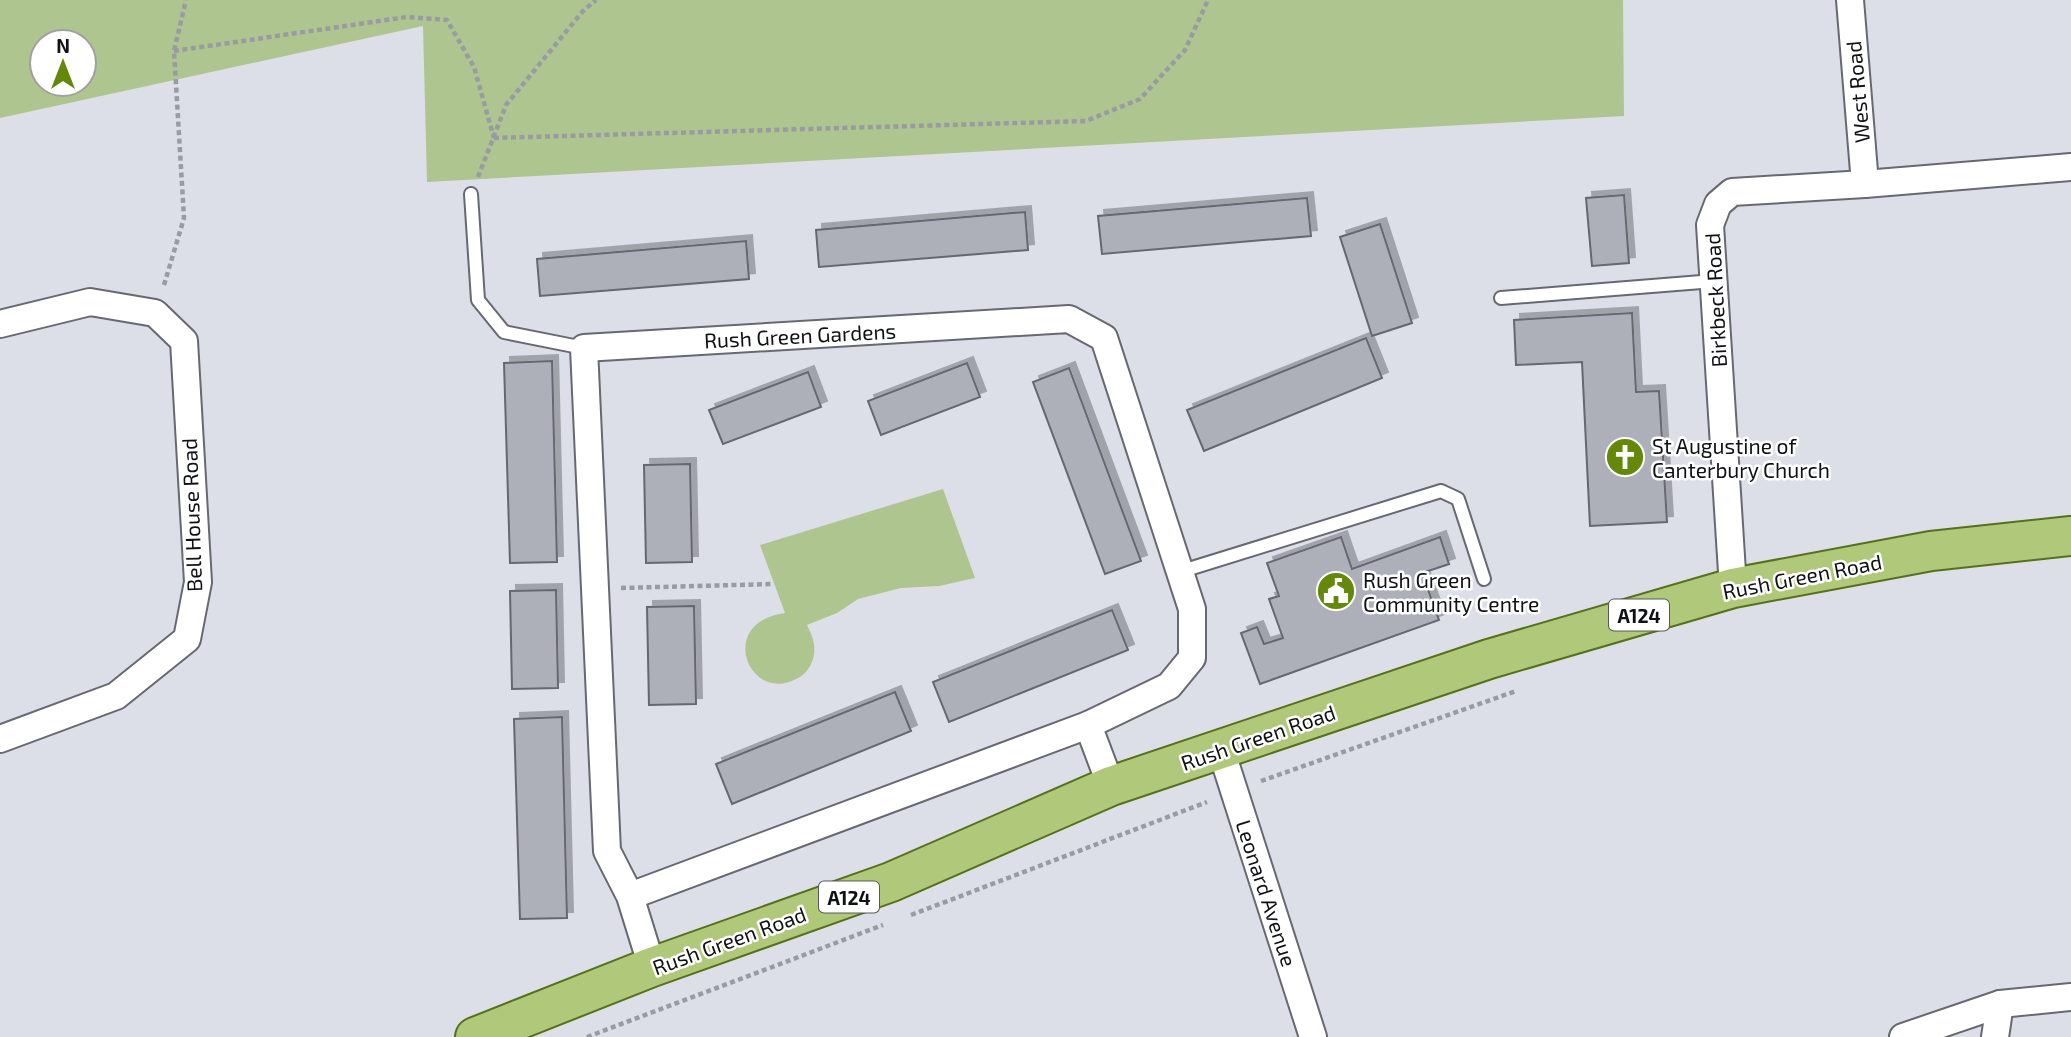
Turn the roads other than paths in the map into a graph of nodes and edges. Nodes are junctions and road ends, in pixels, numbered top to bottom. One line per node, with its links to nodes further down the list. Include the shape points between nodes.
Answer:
1 (1850, 0): 3 (street, West Road)
2 (2071, 167): 3 (street, Birkbeck Road)
3 (1865, 184): 5 (street, Birkbeck Road, via 1732,192 1717,204 1710,225)
4 (471, 194): 8 (lane, via 478,300 503,332)
5 (1714, 281): 6 (lane); 12 (street, Birkbeck Road)
6 (1501, 298)
7 (0, 324): 14 (street, Bell House Road, via 90,302 155,313 184,341 198,582 187,639 116,696)
8 (584, 348): 10 (street, Rush Green Gardens, via 1069,319 1104,338); 17 (street, via 607,851)
9 (2071, 536): 12 (main road, Rush Green Road / A124, via 1931,551)
10 (1180, 572): 11 (lane, via 1441,491 1458,499); 13 (street, Rush Green Gardens, via 1192,609 1192,658 1169,686)
11 (1484, 579)
12 (1733, 588): 15 (main road, Rush Green Road / A124, via 1489,659)
13 (1088, 725): 16 (street); 17 (street, Rush Green Gardens)
14 (0, 739)
15 (1221, 750): 16 (main road, Rush Green Road / A124); 22 (street, Leonard Avenue)
16 (1111, 786): 18 (main road, Rush Green Road / A124, via 891,882)
17 (630, 896): 18 (street)
18 (652, 967): 21 (main road, Rush Green Road / A124)
19 (2071, 997): 20 (street)
20 (2000, 1004): 23 (street); 24 (street)
21 (475, 1037)
22 (1313, 1037)
23 (1903, 1037)
24 (1995, 1037)

